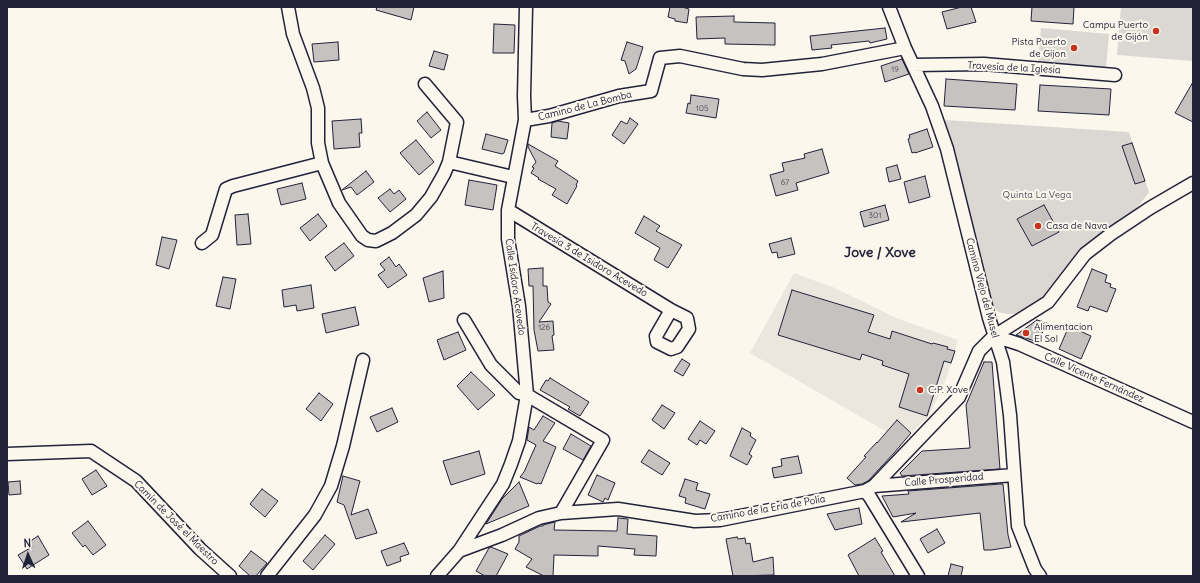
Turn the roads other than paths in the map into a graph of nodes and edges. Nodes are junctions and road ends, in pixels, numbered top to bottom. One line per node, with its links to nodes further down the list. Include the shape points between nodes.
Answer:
1 (288, 7): 10 (street, via 293,34 318,108 318,144)
2 (889, 7): 4 (street, Camino Viejo del Musel)
3 (524, 8): 8 (street, Calle Isidoro Acevedo)
4 (905, 48): 5 (street, Camino Viejo del Musel); 8 (street, Camino de La Bomba, via 822,64 762,70 744,69 680,56 660,58 651,91 618,96 549,116)
5 (913, 65): 6 (street, Travesía de la Iglesia, via 984,64); 17 (street, Camino Viejo del Musel, via 932,106 947,148)
6 (1115, 75)
7 (425, 84): 9 (street, via 457,122)
8 (525, 120): 11 (street, Calle Isidoro Acevedo)
9 (449, 162): 10 (street, via 431,197 416,215 392,233 376,241 368,240 357,229 339,203); 11 (street)
10 (322, 163): 14 (street, via 226,189 212,235)
11 (513, 176): 13 (street, Calle Isidoro Acevedo)
12 (1193, 183): 17 (street, via 1111,234 1085,254 1048,302)
13 (508, 210): 15 (street, Travesía 3 de Isidoro Acevedo); 19 (street, Calle Isidoro Acevedo, via 508,239 519,306)
14 (202, 243)
15 (671, 310)
16 (464, 320): 19 (street, via 491,365 519,393)
17 (994, 336): 20 (street, Calle Vicente Fernández, via 1019,344); 22 (street, Camino Viejo del Musel, via 1004,362); 23 (street, via 979,351 959,397)
18 (363, 360): 27 (street, via 331,486 315,515)
19 (527, 395): 24 (street, via 603,440); 25 (street, Calle Isidoro Acevedo, via 519,441 503,484)
20 (1193, 422)
21 (7, 454): 26 (street, Camín de José el Maestro, via 91,451 136,481 200,549)
22 (1014, 475): 23 (street, Calle Prosperidad); 30 (street, Camino Viejo del Musel, via 1018,526)
23 (870, 488): 24 (street, Camino de la Ería de Polía, via 720,520 695,521 618,509); 29 (street, via 870,497)
24 (561, 513): 25 (street, Camino de la Ería de Polía, via 539,518)
25 (459, 551): 28 (street, Camino de la Ería de Polía)
26 (230, 576)
27 (267, 576)
28 (437, 576)
29 (918, 576)
30 (1040, 576)

